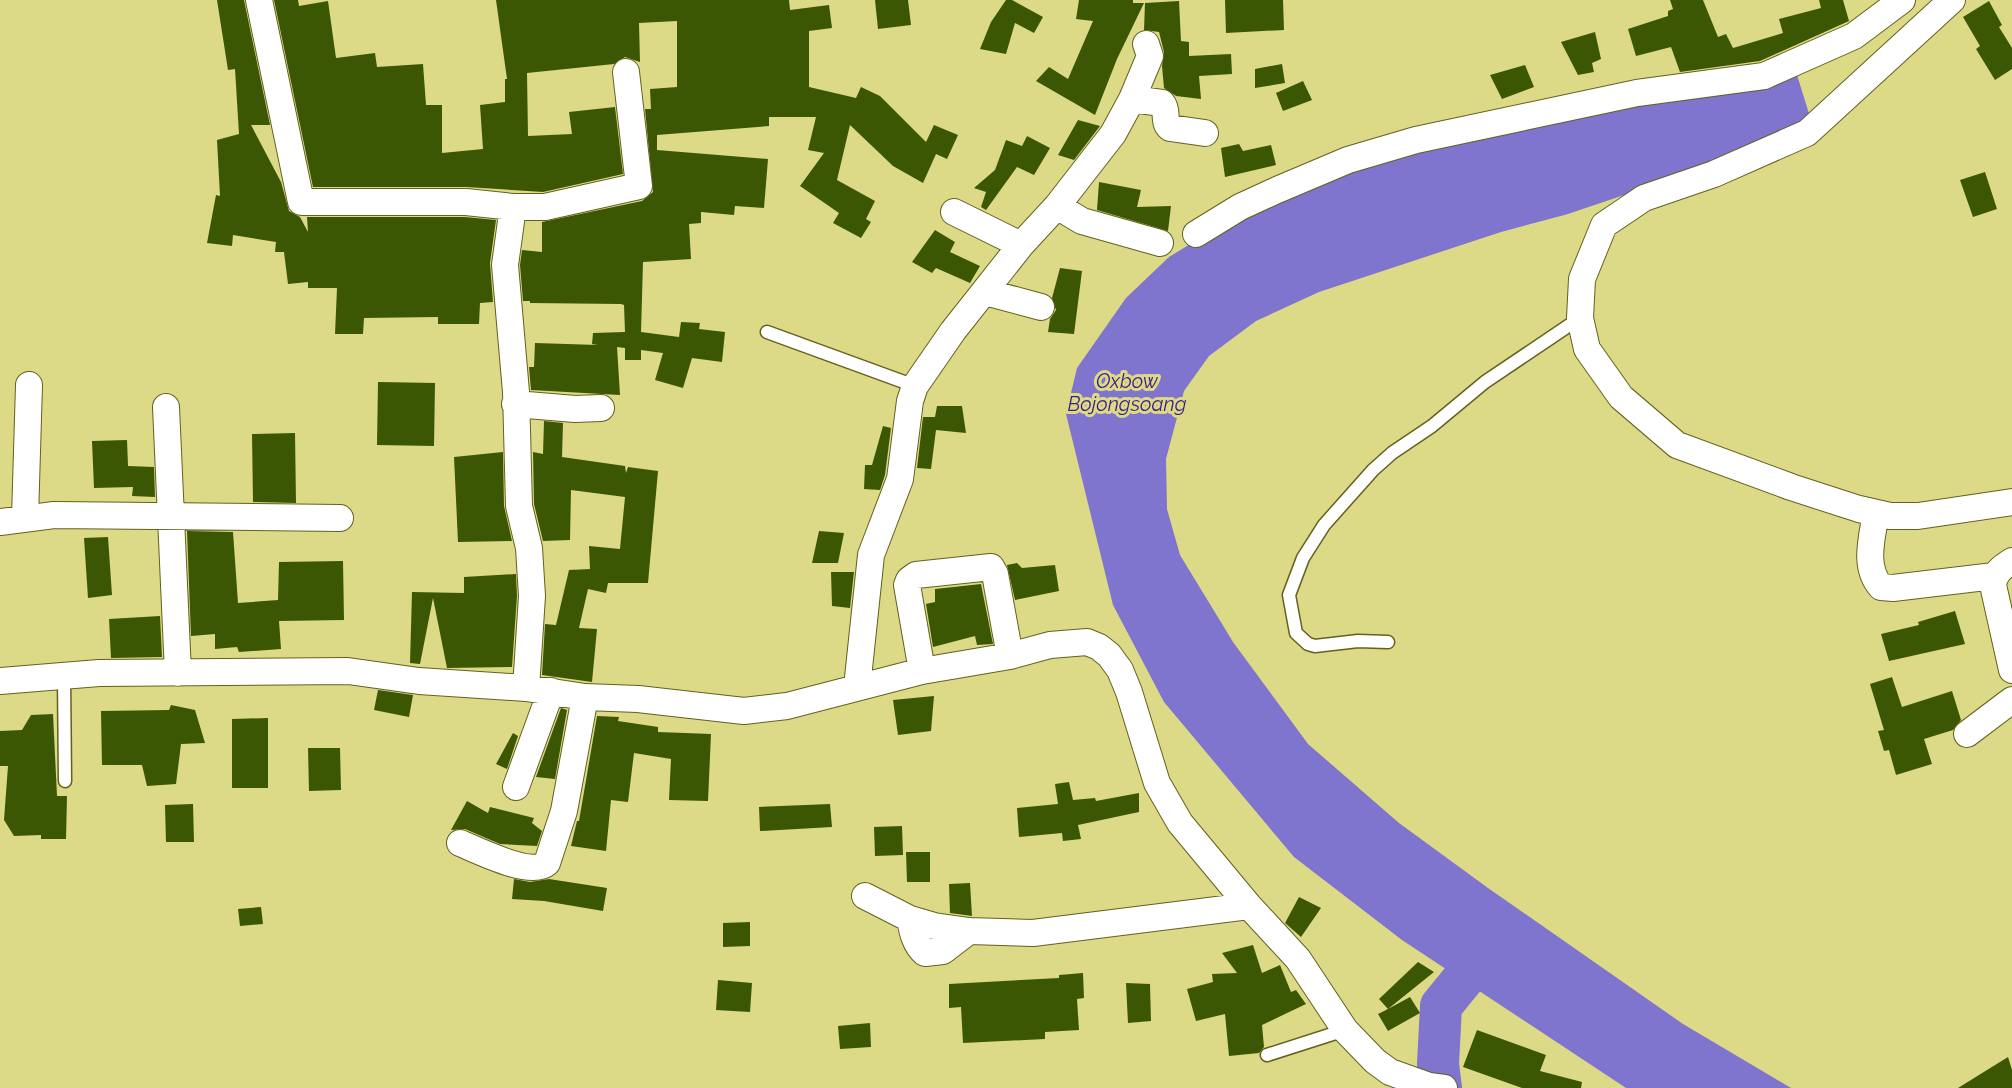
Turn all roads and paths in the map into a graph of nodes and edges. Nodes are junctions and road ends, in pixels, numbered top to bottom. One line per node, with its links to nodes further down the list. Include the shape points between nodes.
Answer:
1 (259, 0): 11 (street, via 299,201 466,202)
2 (1902, 0): 4 (street)
3 (1952, 0): 7 (street)
4 (1854, 36): 7 (street); 13 (street, via 1764,76 1637,93 1522,116 1348,160 1240,207)
5 (1146, 44): 8 (street, via 1150,56)
6 (626, 72): 11 (street, via 639,186 545,207)
7 (1865, 80): 18 (street, via 1808,133 1714,174 1644,198 1604,225 1582,279)
8 (1132, 99): 9 (street, via 1162,103 1170,128); 10 (street, via 1115,150)
9 (1205, 133)
10 (1057, 206): 14 (street, via 1082,221); 15 (street)
11 (513, 207): 22 (street, via 505,265)
12 (954, 212): 15 (street)
13 (1196, 234)
14 (1160, 243)
15 (1020, 245): 16 (street)
16 (985, 292): 17 (street); 21 (street)
17 (1041, 307)
18 (1580, 318): 26 (street, via 1587,350 1621,397 1677,445); 31 (lane, via 1485,382 1379,464 1324,525 1303,558 1289,595 1296,633 1315,646)
19 (767, 332): 21 (lane)
20 (29, 385): 29 (street)
21 (915, 386): 38 (street, via 900,479 871,555)
22 (515, 404): 24 (street); 39 (street, via 519,506 529,548)
23 (166, 407): 27 (street)
24 (601, 408)
25 (2012, 502): 26 (street, via 1918,516)
26 (1876, 513): 30 (street, via 1870,552 1872,572 1881,586 1893,588)
27 (170, 518): 28 (street); 29 (street, via 54,515); 35 (street)
28 (340, 518)
29 (12, 520)
30 (2003, 569): 33 (street, via 1994,585)
31 (1388, 642)
32 (1010, 656): 34 (street); 34 (street, via 992,567 916,575 907,585); 47 (street, via 1070,642 1087,642 1109,655 1130,692 1162,794 1180,823)
33 (2012, 670)
34 (922, 671): 38 (street)
35 (178, 673): 36 (street); 39 (street, via 348,671)
36 (64, 676): 37 (street); 43 (lane)
37 (0, 681)
38 (856, 687): 40 (street, via 787,706 744,711)
39 (539, 690): 40 (street); 44 (street)
40 (585, 697): 45 (street, via 564,811 547,862 536,868 525,866)
41 (2012, 700): 42 (street)
42 (1967, 734)
43 (64, 781)
44 (516, 787)
45 (460, 843)
46 (865, 896): 47 (street, via 910,919 912,932 925,952 943,951 969,931 1033,933)
47 (1249, 906): 48 (street, via 1298,959)
48 (1345, 1030): 49 (lane); 50 (street, via 1390,1072)
49 (1267, 1055)
50 (1436, 1087)

